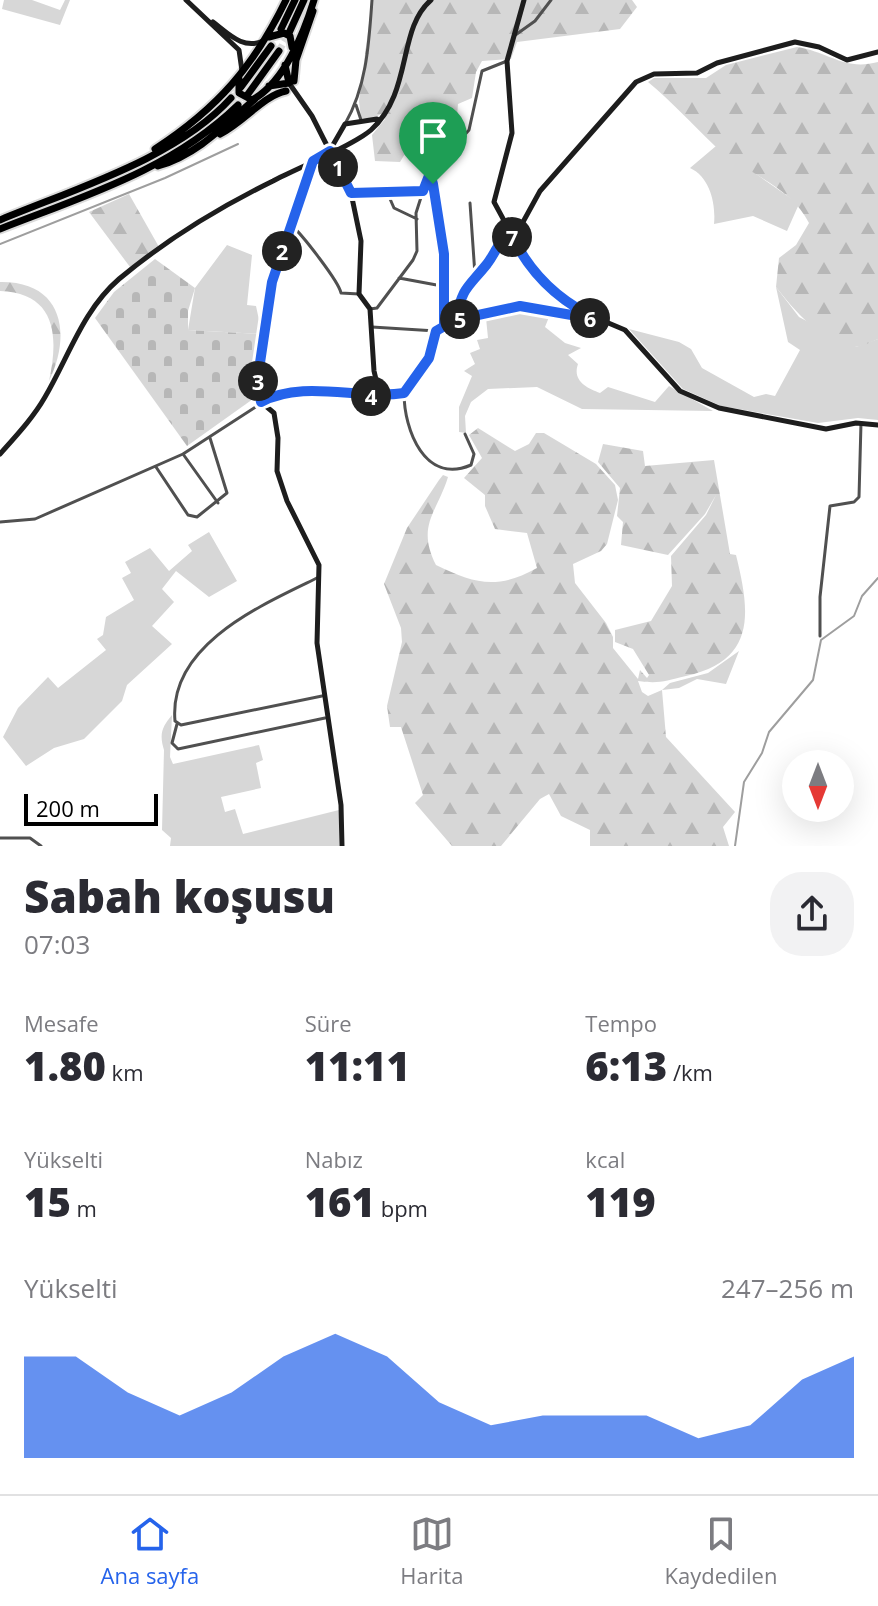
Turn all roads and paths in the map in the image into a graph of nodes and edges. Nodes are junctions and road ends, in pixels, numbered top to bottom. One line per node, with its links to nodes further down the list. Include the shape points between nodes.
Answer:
1 (189, 0): 10 (main road, via 245,44); 15 (main road, via 239,50 244,62)
2 (286, 0): 10 (highway)
3 (295, 0): 8 (highway, via 285,31)
4 (372, 0): 23 (street)
5 (431, 0): 24 (main road, via 412,29 404,72)
6 (524, 0): 9 (main road)
7 (551, 0): 9 (street, via 535,21)
8 (310, 1): 11 (highway); 16 (highway, via 312,20)
9 (512, 36): 13 (main road)
10 (273, 45): 11 (highway, via 277,32 284,33 290,36); 15 (highway); 18 (highway); 19 (highway)
11 (292, 49): 14 (highway)
12 (878, 52): 42 (main road, via 847,60 795,42 697,73 654,74 636,82 587,134)
13 (507, 61): 33 (street, via 482,71 469,130); 42 (main road, via 512,133 494,202)
14 (285, 65): 16 (highway); 17 (highway)
15 (240, 77): 20 (highway, via 239,93 252,100); 30 (highway, via 220,101)
16 (290, 85): 17 (highway); 28 (highway, via 269,96 245,121); 29 (main road)
17 (269, 86): 20 (highway)
18 (241, 87)
19 (248, 94)
20 (257, 97): 28 (highway)
21 (231, 98): 30 (highway, via 188,136)
22 (238, 105): 32 (highway, via 184,149)
23 (356, 105): 25 (street); 26 (street)
24 (379, 119): 25 (main road); 27 (main road)
25 (361, 120): 26 (main road); 27 (main road)
26 (345, 124): 29 (main road)
27 (366, 132): 29 (main road)
28 (214, 136): 32 (highway, via 180,158)
29 (330, 151): 31 (main road); 36 (main road)
30 (139, 159): 39 (highway)
31 (313, 161): 40 (main road); 60 (main road, via 200,219 111,286 89,313 43,400)
32 (144, 171): 41 (highway)
33 (430, 173): 34 (street); 45 (street, via 444,254)
34 (423, 191): 35 (street); 38 (street)
35 (387, 192): 36 (street); 38 (street, via 394,208)
36 (351, 193): 46 (main road, via 361,241)
37 (470, 203): 43 (street)
38 (417, 219): 44 (street, via 417,251)
39 (0, 220)
40 (291, 225): 46 (street, via 335,276 341,293); 55 (main road, via 272,282 257,383)
41 (0, 229)
42 (511, 234): 43 (main road, via 498,242); 49 (main road, via 532,272 580,311)
43 (475, 275): 48 (main road, via 461,295)
44 (399, 278): 45 (street); 47 (street, via 377,308)
45 (442, 286): 50 (street)
46 (359, 294): 47 (main road)
47 (370, 309): 51 (main road)
48 (455, 320): 49 (street, via 532,305); 50 (main road)
49 (600, 320): 56 (main road, via 625,330 680,391 719,408 826,429)
50 (444, 324): 52 (main road)
51 (372, 327): 52 (street); 54 (main road)
52 (436, 331): 53 (main road, via 429,358)
53 (404, 393): 54 (street); 58 (street, via 410,430 425,461 452,470 471,465 474,454)
54 (380, 396): 55 (street, via 297,391)
55 (261, 402): 59 (street); 65 (main road, via 274,413 277,471 319,565)
56 (861, 423): 57 (main road); 66 (street, via 859,497 830,506)
57 (878, 425)
58 (465, 434)
59 (210, 438): 61 (street); 63 (street, via 227,491)
60 (0, 454)
61 (183, 454): 62 (street); 63 (street)
62 (155, 466): 63 (street, via 190,517); 64 (street, via 35,519)
63 (218, 503)
64 (0, 522)
65 (319, 577): 67 (main road); 69 (street, via 250,613 203,650 177,693)
66 (820, 636)
67 (322, 696): 68 (main road); 69 (street)
68 (325, 718): 69 (street, via 180,749 172,744); 72 (main road, via 341,805)
69 (177, 724)
70 (0, 838): 71 (street, via 30,838)
71 (41, 846)
72 (342, 846)

